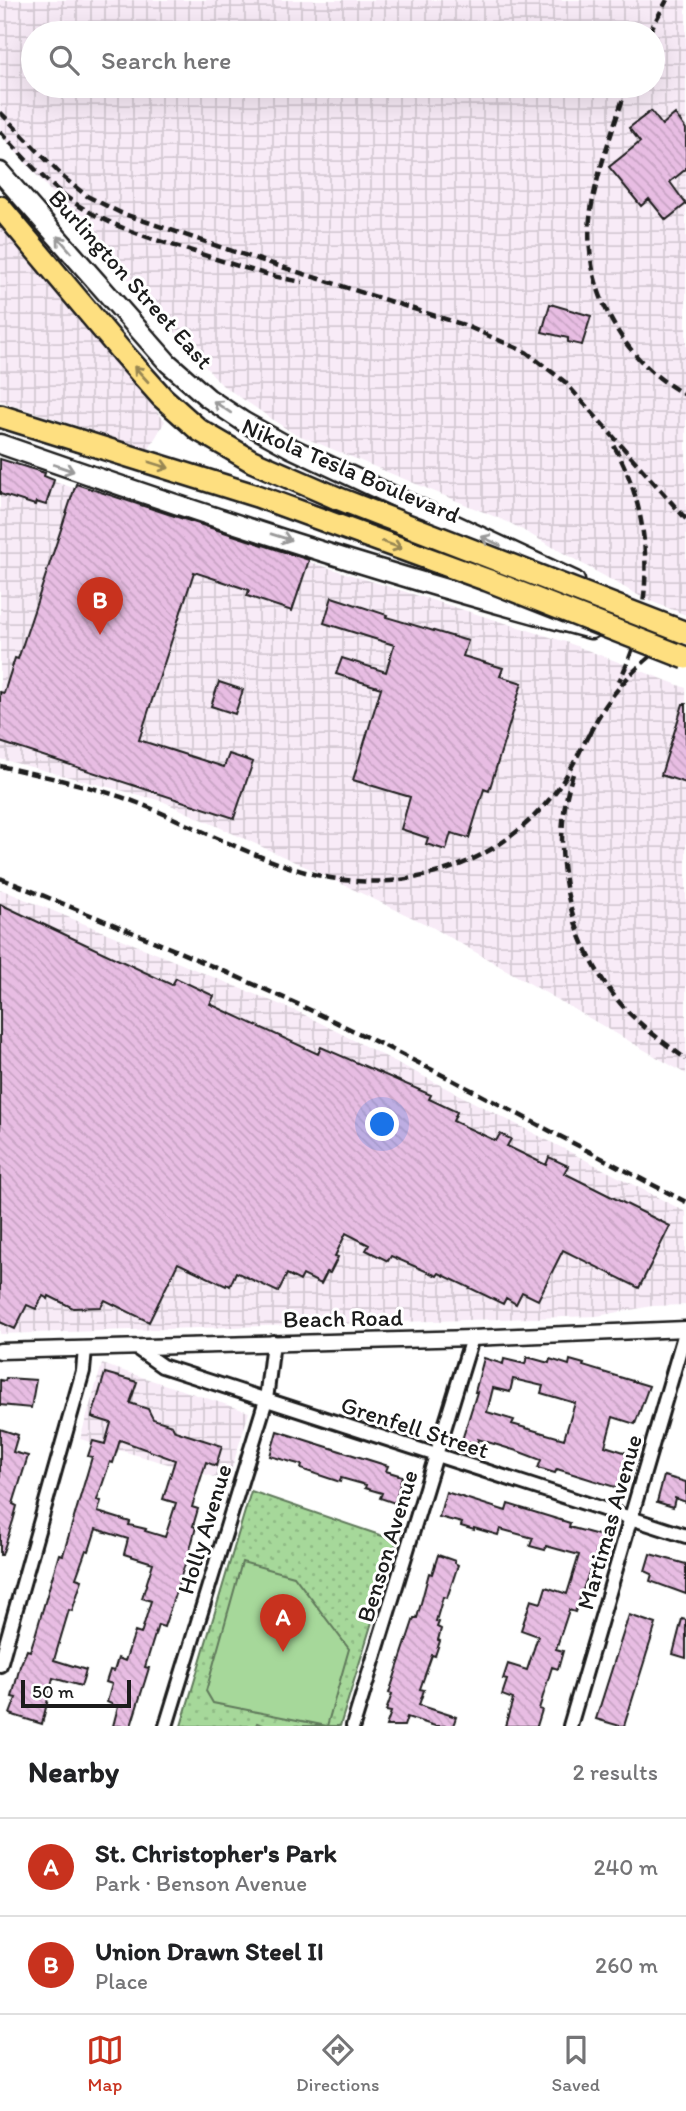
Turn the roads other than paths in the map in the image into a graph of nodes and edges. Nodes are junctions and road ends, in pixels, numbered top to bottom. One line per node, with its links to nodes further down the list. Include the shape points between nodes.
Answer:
1 (0, 172): 5 (main road, Burlington Street East, one-way to 1, via 354,479 244,422 208,398 168,363)
2 (0, 207): 5 (highway, Nikola Tesla Boulevard, one-way to 2, bridge, via 337,498 252,461 198,430 121,351)
3 (0, 416): 6 (highway, Nikola Tesla Boulevard, one-way to 6, bridge, via 328,522)
4 (0, 444): 6 (main road, one-way to 6, via 168,503)
5 (686, 632)
6 (686, 659)
7 (686, 1329): 8 (street, Beach Road); 15 (street, Martimas Avenue)
8 (472, 1338): 9 (street, Beach Road); 14 (street, Benson Avenue)
9 (273, 1342): 10 (street, Beach Road); 13 (street, Holly Avenue)
10 (135, 1347): 11 (street, Beach Road); 13 (street, Grenfell Street, via 162,1366)
11 (85, 1349): 12 (street, Beach Road); 17 (street, via 83,1371)
12 (0, 1351)
13 (266, 1400): 14 (street, Grenfell Street); 18 (street, Holly Avenue)
14 (436, 1457): 15 (street, Grenfell Street); 19 (street, Benson Avenue)
15 (632, 1519): 16 (street, Grenfell Street); 20 (street, Martimas Avenue)
16 (686, 1536)
17 (0, 1665)
18 (166, 1726)
19 (354, 1726)
20 (570, 1726)

